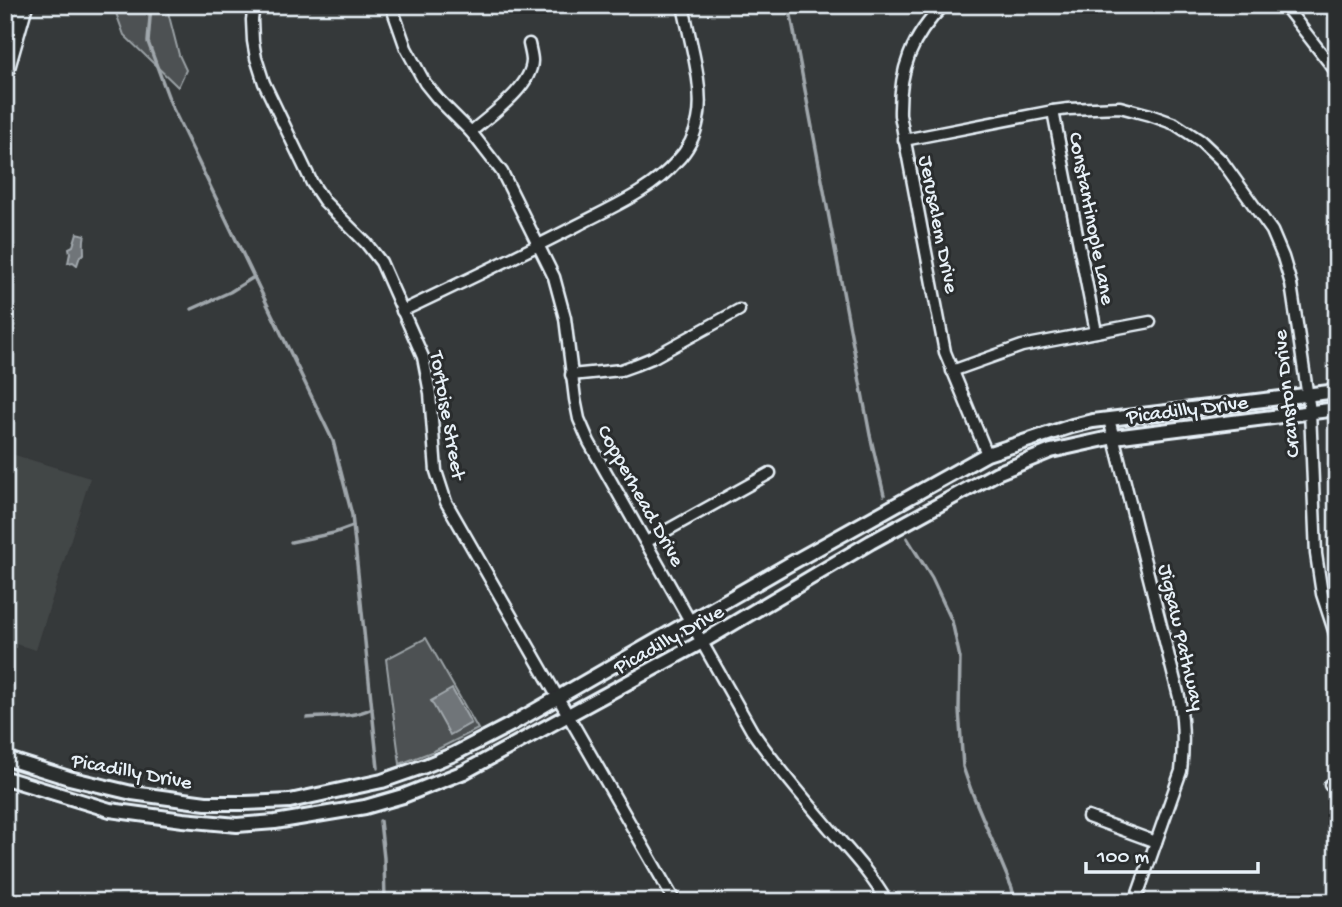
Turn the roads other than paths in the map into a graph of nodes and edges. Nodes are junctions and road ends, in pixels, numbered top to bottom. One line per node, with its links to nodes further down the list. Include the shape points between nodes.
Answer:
1 (25, 5): 9 (main road)
2 (254, 5): 15 (street, Tortoise Street, via 253,41 261,76 312,183 381,262)
3 (391, 5): 11 (street, Copperhead Drive, via 425,83)
4 (683, 5): 13 (street, via 700,104 686,150 668,170 633,195)
5 (944, 5): 12 (street, Jerusalem Drive, via 924,28 906,61 900,96)
6 (1284, 5): 8 (street)
7 (529, 44): 11 (street, via 532,62 515,95)
8 (1337, 73)
9 (5, 75)
10 (1053, 111): 12 (street, Cranston Drive); 17 (street, Constantinople Lane); 21 (street, Cranston Drive, via 1120,107 1150,115 1175,124 1222,161 1272,231 1283,257 1292,284)
11 (471, 132): 13 (street, Copperhead Drive, via 502,172)
12 (904, 140): 18 (street, Jerusalem Drive)
13 (539, 245): 15 (street); 19 (street, Copperhead Drive, via 560,297)
14 (739, 310): 19 (street, via 635,365)
15 (402, 311): 32 (street, Tortoise Street, via 423,357 436,471 446,502)
16 (1150, 322): 17 (street)
17 (1096, 332): 18 (street, via 1022,346)
18 (952, 371): 26 (street, Jerusalem Drive)
19 (571, 375): 28 (street, Copperhead Drive, via 579,419 589,442)
20 (1337, 391): 21 (street, Picadilly Drive)
21 (1308, 394): 23 (street, Cranston Drive); 24 (street, Picadilly Drive)
22 (1337, 409): 23 (street, Picadilly Drive)
23 (1310, 411): 25 (street, Picadilly Drive); 30 (street, Cranston Drive, via 1316,554 1322,594)
24 (1109, 419): 25 (street, Jigsaw Pathway); 26 (street, Picadilly Drive)
25 (1114, 437): 31 (street, Picadilly Drive, via 1051,451 997,473); 39 (street, Jigsaw Pathway, via 1184,724 1181,771)
26 (987, 454): 29 (street, Picadilly Drive)
27 (770, 473): 28 (street)
28 (646, 542): 29 (street, Copperhead Drive)
29 (691, 622): 31 (street, Copperhead Drive); 32 (street, Picadilly Drive)
30 (1337, 640)
31 (702, 642): 33 (street, Picadilly Drive); 41 (street, Copperhead Drive, via 774,763)
32 (557, 696): 33 (street, Tortoise Street); 35 (street, Picadilly Drive, via 510,725)
33 (568, 717): 37 (street, Picadilly Drive); 40 (street, Tortoise Street)
34 (5, 758): 35 (street, Picadilly Drive, via 132,793 206,803 290,801)
35 (429, 764): 37 (street)
36 (5, 778): 37 (street, Picadilly Drive, via 110,810 237,825 365,807)
37 (437, 783)
38 (1088, 817): 39 (street)
39 (1156, 842): 42 (street, Jigsaw Pathway)
40 (675, 902)
41 (887, 902)
42 (1135, 902)

